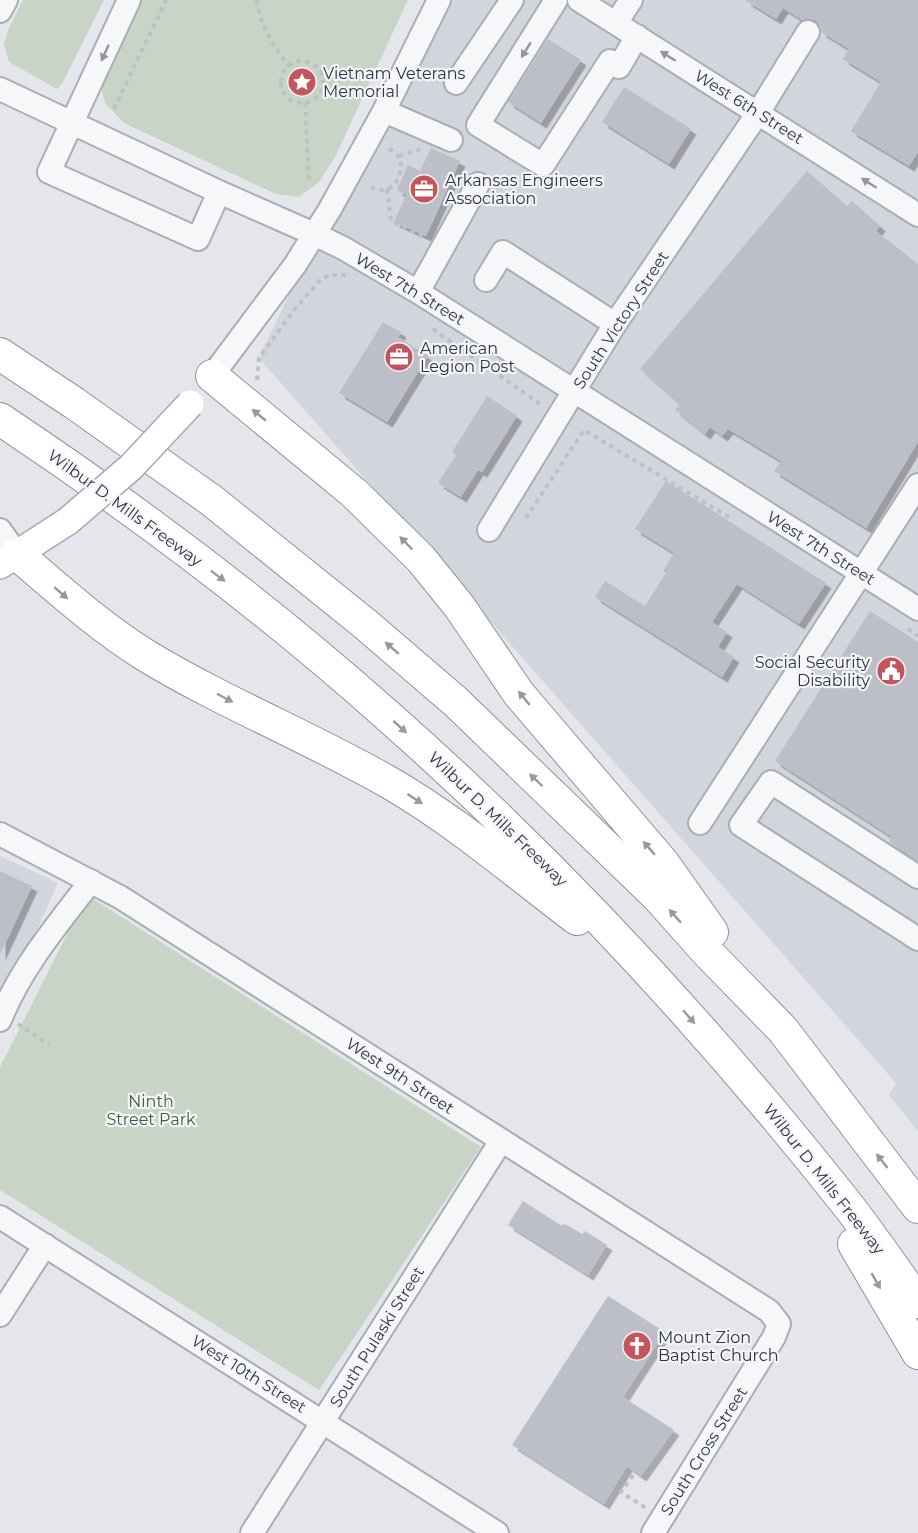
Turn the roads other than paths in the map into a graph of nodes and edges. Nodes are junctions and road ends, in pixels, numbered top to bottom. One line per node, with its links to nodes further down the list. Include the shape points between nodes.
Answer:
1 (6, 0): 8 (street)
2 (129, 0): 16 (street, one-way to 16)
3 (439, 0): 14 (street)
4 (512, 0): 12 (street)
5 (556, 0): 11 (street, one-way to 11, via 478,125 543,165 610,61 619,67)
6 (579, 0): 9 (street, West 6th Street)
7 (631, 0): 9 (street)
8 (0, 11)
9 (616, 23): 11 (street, West 6th Street)
10 (808, 32): 15 (street, South Victory Street)
11 (637, 36): 15 (street, West 6th Street, one-way to 11)
12 (456, 83)
13 (0, 89): 16 (street, West 7th Street)
14 (384, 111): 17 (street); 21 (street)
15 (758, 113): 20 (street, West 6th Street, one-way to 15); 24 (street, South Victory Street)
16 (72, 123): 19 (street, West 7th Street); 19 (street, via 50,172 198,239)
17 (451, 140)
18 (478, 183): 23 (street)
19 (219, 192): 21 (street, West 7th Street)
20 (918, 215)
21 (314, 234): 23 (street, West 7th Street); 26 (street)
22 (486, 280): 24 (street, via 503,252)
23 (418, 292): 27 (street, West 7th Street)
24 (615, 324): 27 (street, South Victory Street)
25 (0, 354): 41 (highway, one-way to 25, via 658,897 456,702 211,500)
26 (212, 376): 31 (main road, bridge, via 131,468 68,521); 41 (highway, one-way to 26, via 664,864 519,694 459,606 421,559 354,493)
27 (575, 392): 30 (street, South Victory Street); 32 (street, West 7th Street)
28 (0, 418): 39 (highway, Wilbur D. Mills Freeway, one-way to 39, via 242,594 375,704 576,895)
29 (918, 485): 32 (street)
30 (489, 530)
31 (6, 550): 39 (highway, one-way to 39, via 91,618 145,655 346,758 455,825)
32 (861, 574): 33 (street, West 7th Street); 34 (street)
33 (918, 609)
34 (700, 823)
35 (0, 834): 37 (street, West 9th Street)
36 (918, 877): 38 (street, via 771,782 741,825)
37 (91, 881): 40 (street, via 50,933 9,998); 43 (street, West 9th Street)
38 (918, 939)
39 (650, 973): 42 (highway, Wilbur D. Mills Freeway, one-way to 42)
40 (1, 1018)
41 (783, 1030): 44 (highway, one-way to 41)
42 (794, 1139): 47 (highway, Wilbur D. Mills Freeway); 50 (highway, one-way to 50)
43 (501, 1141): 49 (street, West 9th Street, via 769,1311 779,1324); 51 (street, South Pulaski Street)
44 (916, 1204)
45 (0, 1217): 46 (street, West 10th Street)
46 (45, 1245): 48 (street); 51 (street, West 10th Street)
47 (918, 1302)
48 (0, 1315)
49 (774, 1338): 52 (street, South Cross Street)
50 (918, 1353)
51 (323, 1421): 53 (street, South Pulaski Street); 54 (street, West 10th Street)
52 (657, 1525)
53 (252, 1533)
54 (497, 1533)

